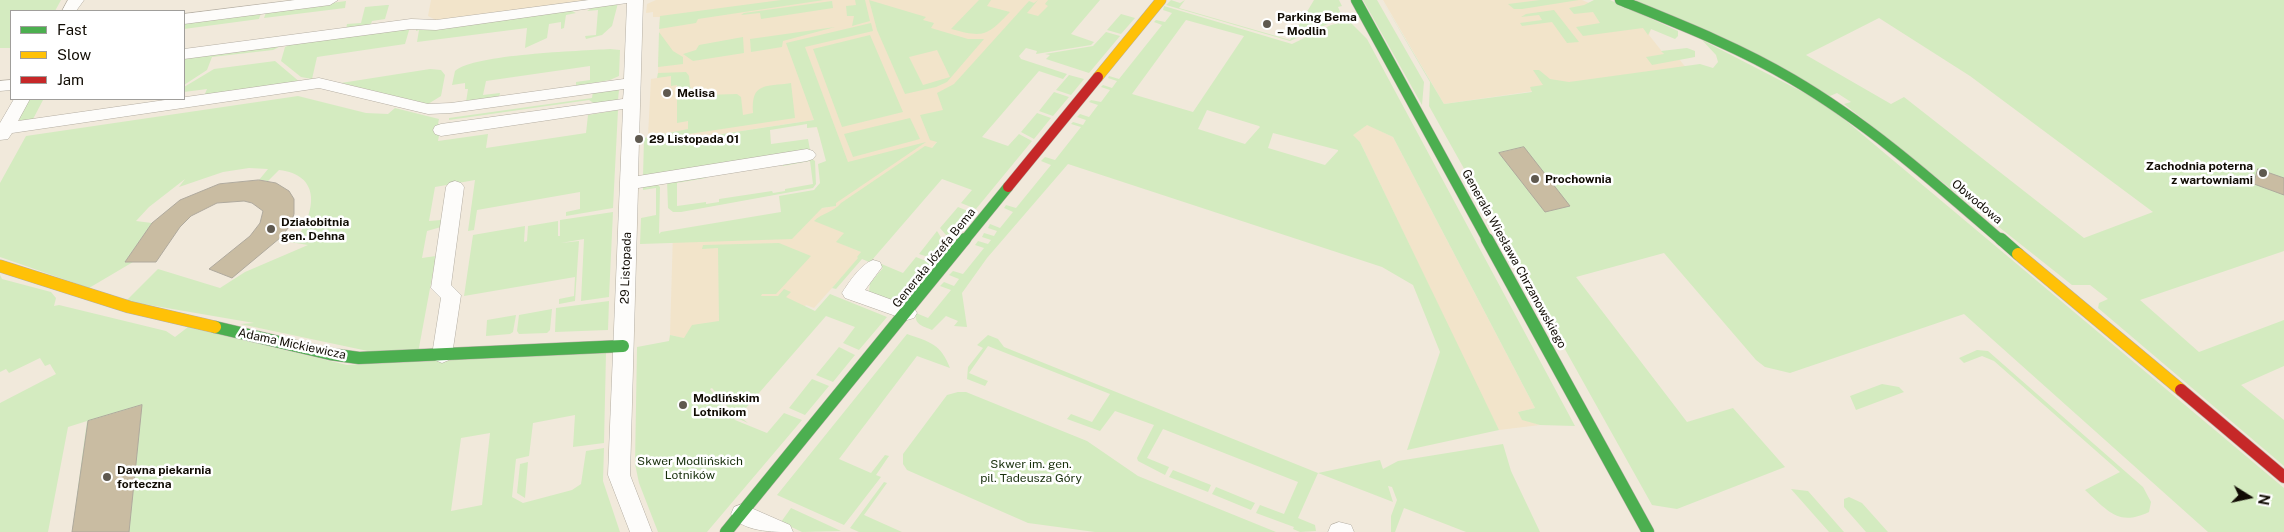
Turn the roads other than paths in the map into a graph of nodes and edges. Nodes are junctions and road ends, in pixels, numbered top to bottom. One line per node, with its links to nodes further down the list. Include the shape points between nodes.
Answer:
1 (330, 0): 7 (street)
2 (622, 0): 8 (street)
3 (635, 0): 9 (street, 29 Listopada)
4 (1161, 0): 19 (street, Generała Józefa Bema)
5 (1356, 0): 29 (street, Generała Wiesława Chrzanowskiego)
6 (1620, 0): 22 (street, Obwodowa, via 1712,38 1781,72 1830,101)
7 (185, 20)
8 (185, 54)
9 (632, 83): 11 (street, 29 Listopada); 13 (street, via 428,109 319,83)
10 (21, 100): 13 (street)
11 (631, 103): 12 (street); 15 (street, 29 Listopada)
12 (441, 130)
13 (3, 133)
14 (807, 155): 15 (street)
15 (629, 183): 20 (street, 29 Listopada)
16 (455, 188): 21 (street, via 441,288 451,296)
17 (0, 266): 21 (street, Adama Mickiewicza, via 129,307 330,354 359,358)
18 (873, 268): 19 (street, via 852,293)
19 (907, 314): 23 (street, Generała Józefa Bema)
20 (623, 346): 21 (street, Adama Mickiewicza); 24 (street, 29 Listopada, via 619,475)
21 (442, 354)
22 (2284, 477)
23 (742, 514): 25 (street, Generała Józefa Bema); 26 (street)
24 (640, 532)
25 (726, 532)
26 (782, 532)
27 (1339, 532): 28 (street)
28 (1343, 532)
29 (1648, 532)

